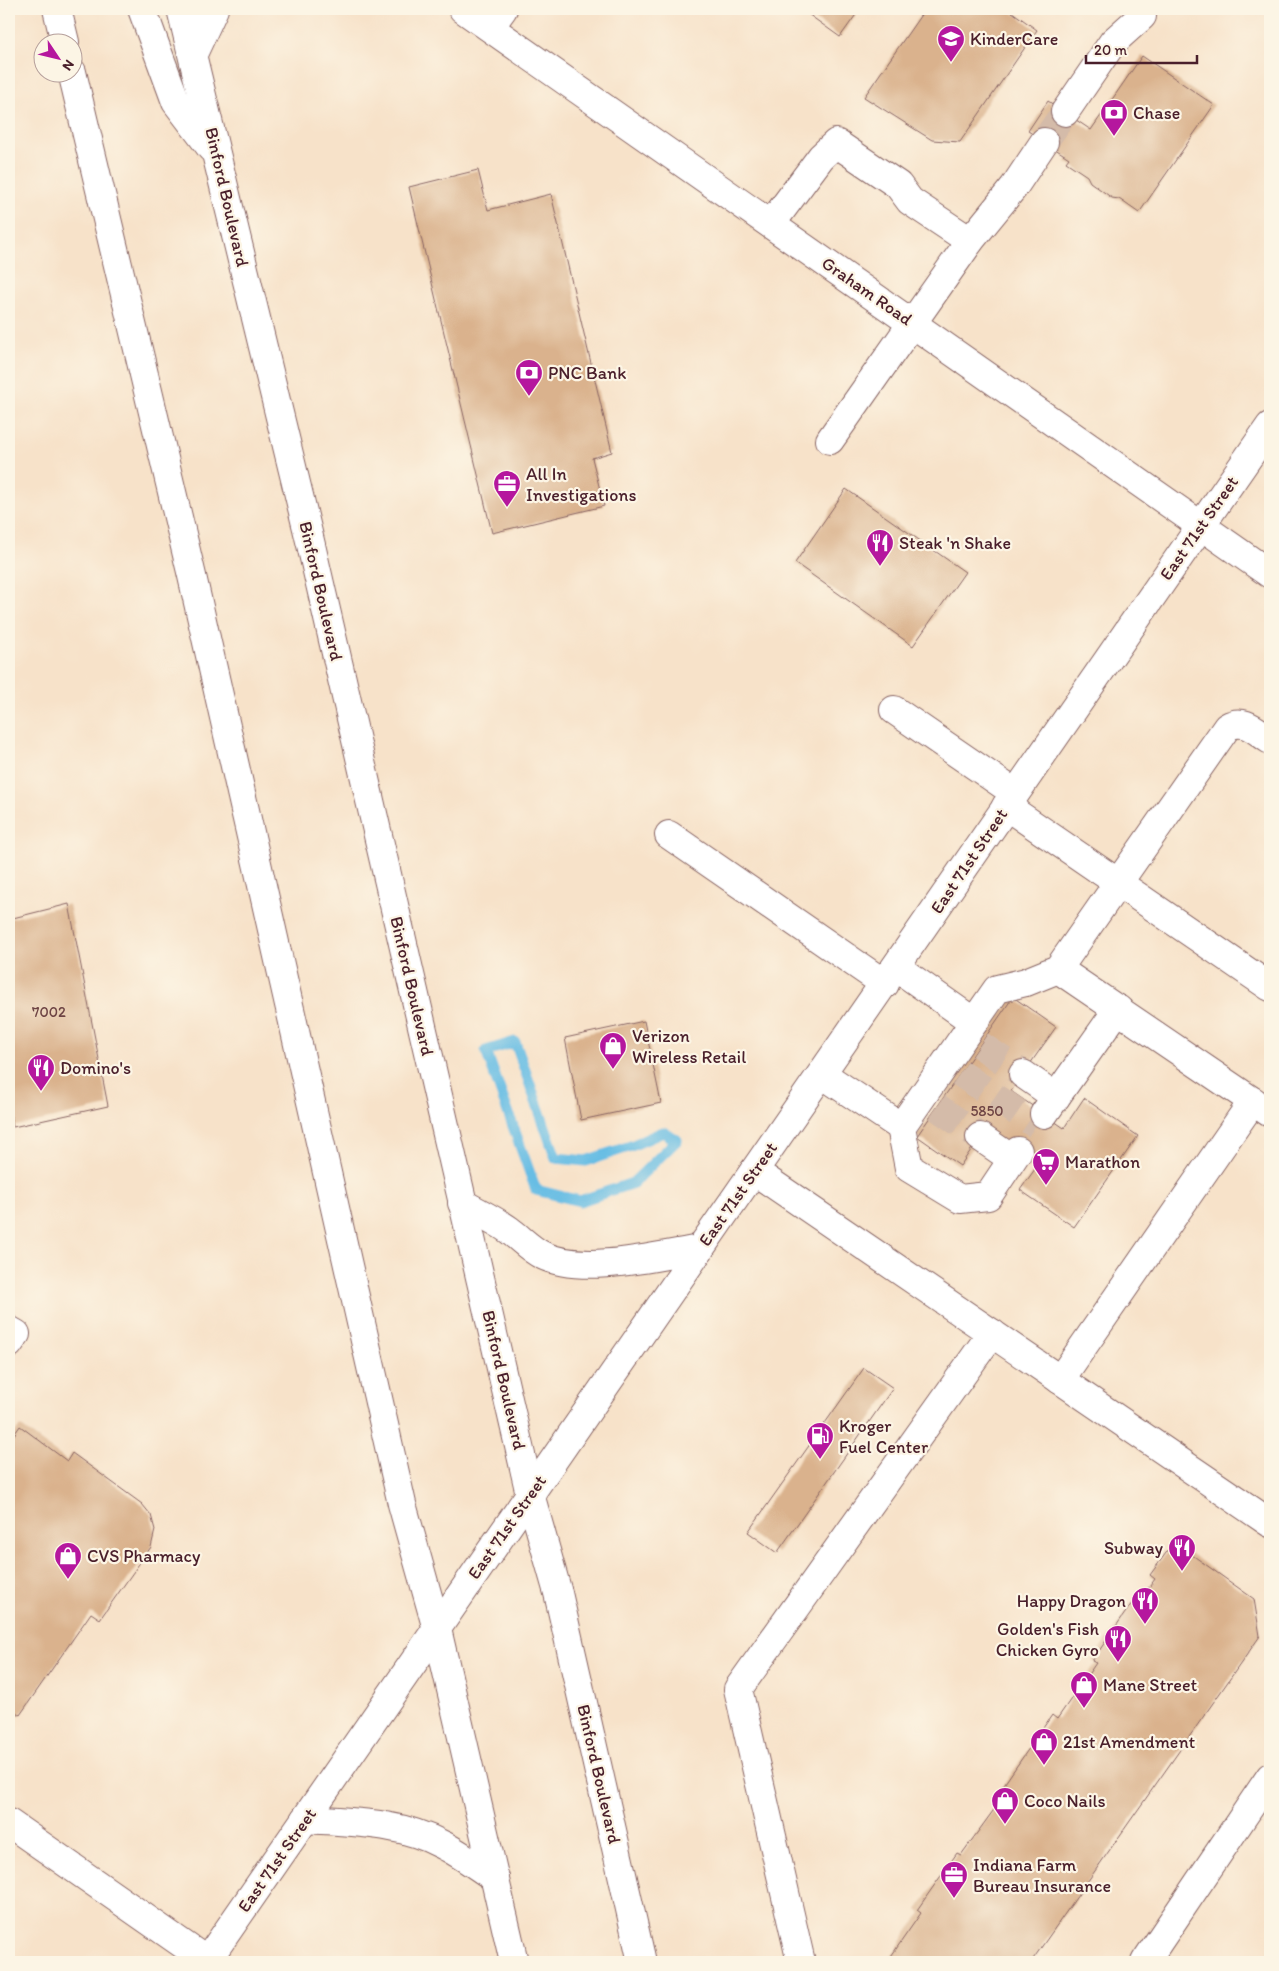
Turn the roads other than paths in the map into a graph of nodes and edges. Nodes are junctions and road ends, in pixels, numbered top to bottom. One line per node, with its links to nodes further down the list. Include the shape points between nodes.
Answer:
1 (57, 9): 9 (main road)
2 (142, 9): 13 (main road, via 176,102)
3 (181, 9): 10 (main road, Binford Boulevard)
4 (214, 9): 10 (main road)
5 (463, 9): 7 (main road, Graham Road)
6 (1142, 16): 8 (main road, via 1129,51 1065,112)
7 (496, 18): 14 (main road, Graham Road)
8 (1099, 31)
9 (63, 32)
10 (193, 54): 13 (main road, Binford Boulevard)
11 (74, 82): 45 (main road, via 192,576 402,1504)
12 (1044, 142): 15 (main road, via 1015,185)
13 (217, 155): 37 (main road, Binford Boulevard)
14 (771, 224): 15 (main road, via 821,157 836,143 898,185 910,201); 16 (main road, Graham Road)
15 (970, 241): 16 (main road)
16 (913, 324): 18 (main road); 19 (main road, Graham Road)
17 (1270, 426): 19 (main road, East 71st Street)
18 (830, 440)
19 (1202, 526): 20 (main road, Graham Road); 23 (main road, East 71st Street)
20 (1270, 574)
21 (894, 710): 23 (main road)
22 (1270, 740): 25 (main road, via 1247,724 1235,722 1227,726)
23 (1011, 799): 25 (main road); 27 (main road, East 71st Street)
24 (669, 835): 27 (main road)
25 (1118, 882): 26 (main road); 28 (main road)
26 (1058, 969): 29 (main road); 30 (main road, via 997,989)
27 (891, 975): 30 (main road); 31 (main road, East 71st Street)
28 (1270, 987)
29 (1118, 1009): 32 (main road, via 1050,1106); 33 (main road)
30 (973, 1034): 34 (main road, via 930,1102)
31 (822, 1074): 34 (main road); 36 (main road, East 71st Street)
32 (1023, 1074)
33 (1262, 1107): 42 (main road)
34 (901, 1127): 35 (main road, via 909,1168 960,1199 988,1196 1015,1155)
35 (980, 1137)
36 (754, 1171): 38 (main road, East 71st Street); 40 (main road)
37 (462, 1203): 38 (main road, via 508,1229 542,1255 560,1261 608,1263); 43 (main road, Binford Boulevard)
38 (700, 1250): 43 (main road, East 71st Street)
39 (9, 1330): 41 (main road, via 16,1334)
40 (992, 1333): 42 (main road); 53 (main road, via 738,1689)
41 (9, 1344)
42 (1060, 1380): 44 (main road)
43 (530, 1494): 45 (main road, East 71st Street); 52 (main road, Binford Boulevard, via 558,1593)
44 (1270, 1523)
45 (437, 1629): 47 (main road, East 71st Street); 49 (main road)
46 (1270, 1777): 54 (main road)
47 (305, 1819): 49 (main road, via 384,1825 417,1834 442,1844); 50 (main road, East 71st Street)
48 (9, 1823): 50 (main road)
49 (495, 1878): 51 (main road)
50 (206, 1961)
51 (514, 1962)
52 (642, 1962)
53 (801, 1962)
54 (1144, 1962)

